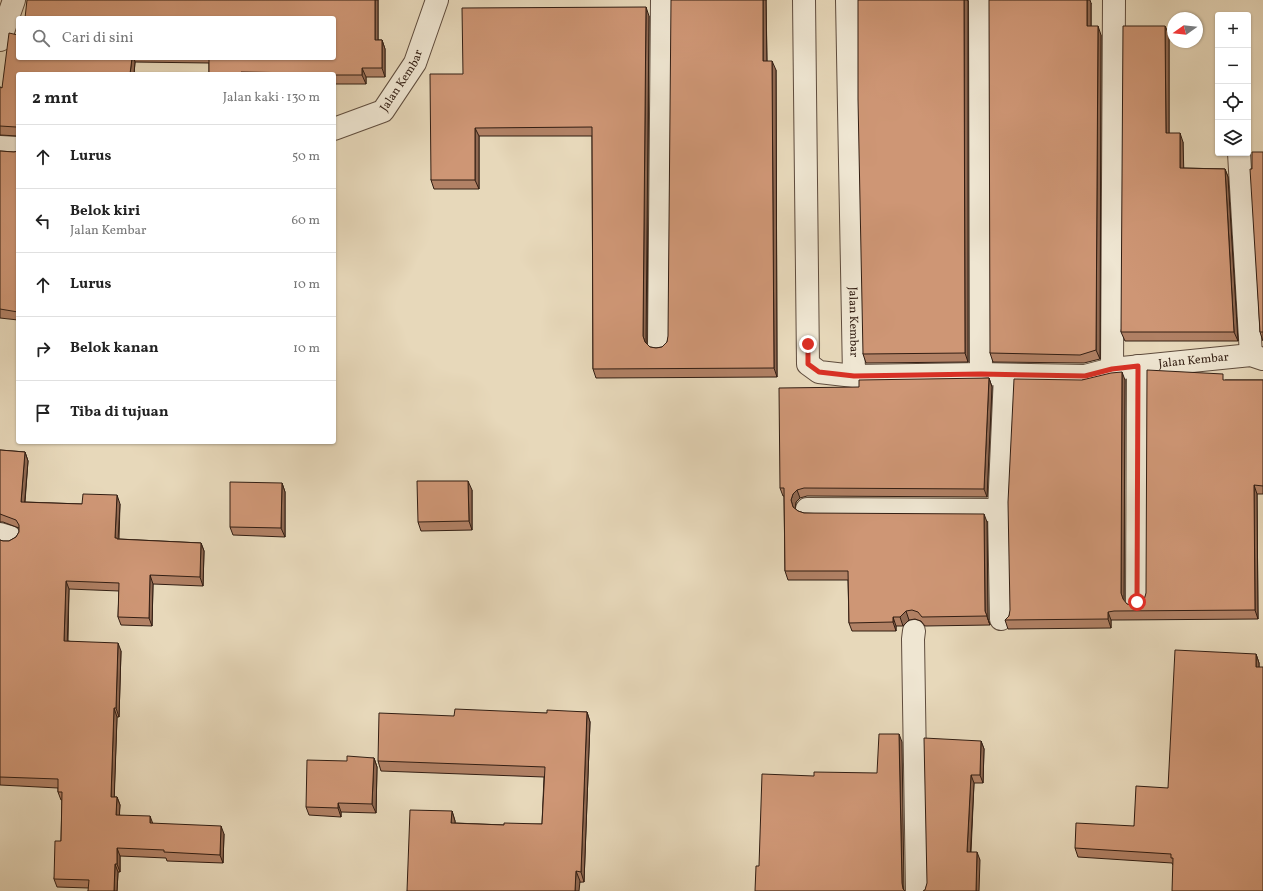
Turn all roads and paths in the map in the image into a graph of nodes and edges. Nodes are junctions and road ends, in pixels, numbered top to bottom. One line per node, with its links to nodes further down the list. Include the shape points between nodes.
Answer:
1 (14, 0): 8 (street)
2 (437, 0): 9 (street, Jalan Kembar, via 415,63 383,112)
3 (662, 0): 13 (street)
4 (804, 0): 19 (street, via 808,364 819,372)
5 (847, 0): 19 (street, Jalan Kembar)
6 (980, 0): 17 (street)
7 (1114, 0): 16 (street)
8 (0, 40)
9 (336, 129)
10 (0, 147): 11 (street)
11 (16, 148)
12 (1238, 156): 14 (street)
13 (659, 345)
14 (1257, 357): 15 (street, Jalan Kembar)
15 (1138, 366): 16 (street, Jalan Kembar); 22 (street)
16 (1112, 369): 18 (street, Jalan Kembar, via 1085,376)
17 (981, 374): 18 (street, Jalan Kembar); 19 (street, Jalan Kembar)
18 (1005, 375): 21 (street)
19 (854, 376)
20 (807, 509): 21 (street)
21 (999, 510): 23 (street)
22 (1137, 602)
23 (1001, 619)
24 (914, 631): 25 (street)
25 (917, 891)

